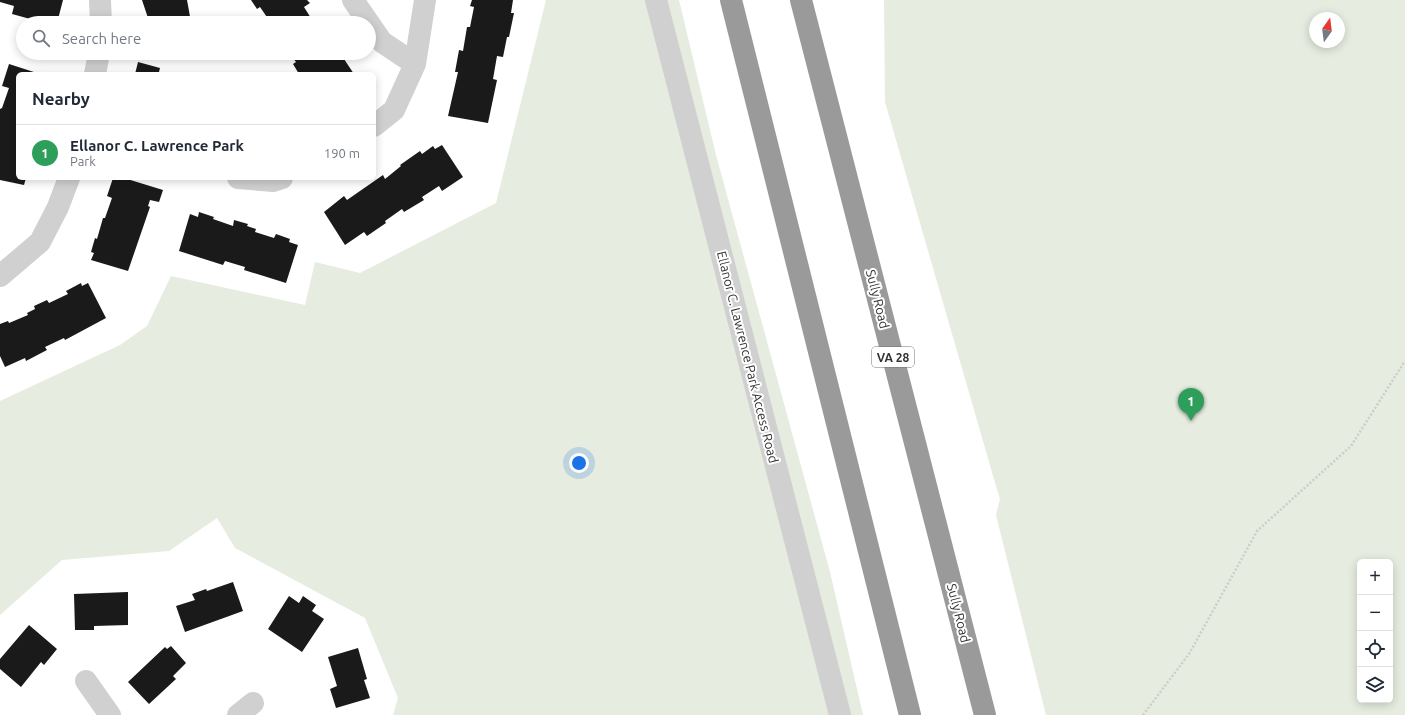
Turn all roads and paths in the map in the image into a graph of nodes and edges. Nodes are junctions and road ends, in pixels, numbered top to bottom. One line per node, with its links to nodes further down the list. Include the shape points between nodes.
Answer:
1 (100, 0): 7 (street)
2 (353, 0): 8 (street)
3 (425, 0): 11 (street)
4 (656, 0): 21 (street, Ellanor C. Lawrence Park Access Road)
5 (731, 0): 22 (highway)
6 (801, 0): 23 (highway, Sully Road / VA 28)
7 (101, 16)
8 (364, 16)
9 (376, 33): 11 (street, via 382,42)
10 (98, 60): 12 (street)
11 (415, 64): 13 (street, via 394,110)
12 (95, 72)
13 (376, 124)
14 (67, 180): 17 (street, via 58,207 40,242)
15 (261, 180): 16 (street)
16 (276, 180)
17 (0, 276)
18 (1405, 361): 24 (path, via 1351,446 1257,531 1189,654)
19 (86, 681): 20 (street)
20 (110, 715)
21 (840, 715)
22 (910, 715)
23 (985, 715)
24 (1143, 715)

